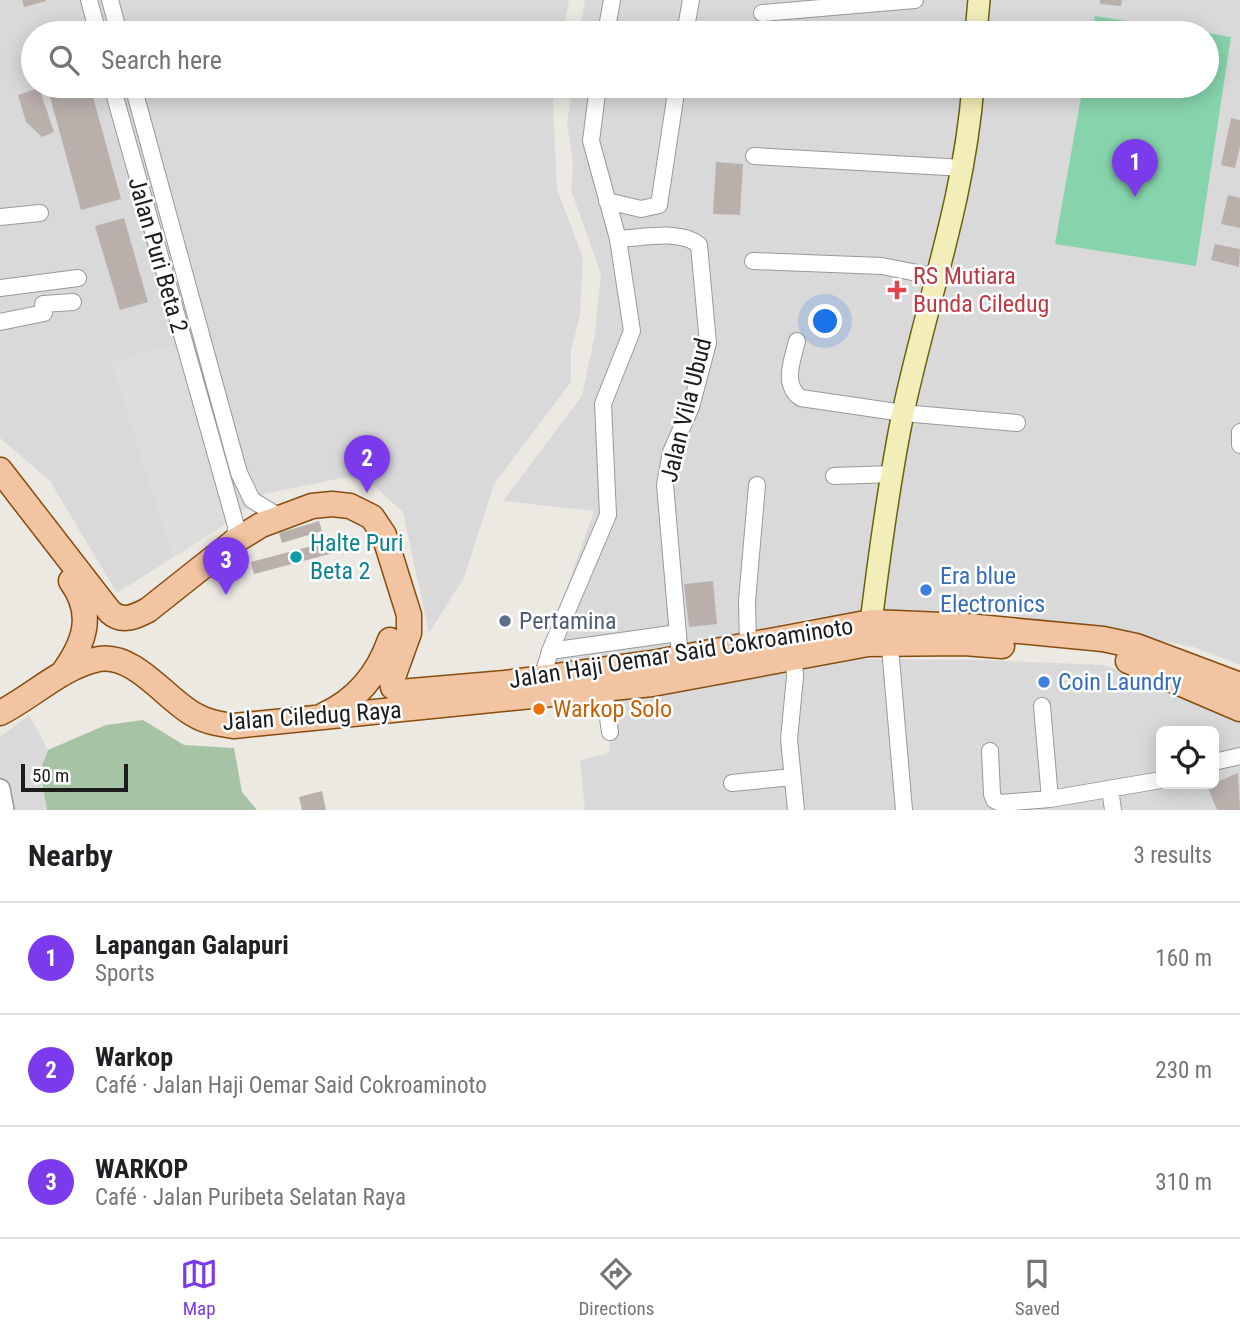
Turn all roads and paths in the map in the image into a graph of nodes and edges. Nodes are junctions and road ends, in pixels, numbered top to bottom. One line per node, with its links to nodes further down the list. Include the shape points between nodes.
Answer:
1 (89, 0): 8 (street)
2 (110, 0): 9 (street)
3 (612, 0): 10 (street)
4 (691, 0): 11 (street)
5 (915, 0): 7 (street)
6 (979, 0): 12 (main road)
7 (762, 13)
8 (95, 21)
9 (116, 21)
10 (609, 21)
11 (687, 21)
12 (977, 21)
13 (115, 98): 26 (street, Jalan Puri Beta 2)
14 (136, 98): 24 (street, Jalan Puri Beta 2)
15 (596, 98): 20 (street, via 591,141)
16 (675, 98): 20 (street, via 659,205 640,209)
17 (972, 98): 19 (main road)
18 (754, 156): 19 (street)
19 (964, 169): 27 (main road)
20 (607, 201): 23 (street)
21 (40, 213): 22 (street)
22 (0, 217)
23 (618, 239): 49 (street, Jalan Vila Ubud, via 677,237 699,245 708,343 691,407 671,452 665,485); 52 (street, via 632,331 603,404 608,515)
24 (180, 258): 26 (street); 34 (street, Jalan Puri Beta 2)
25 (753, 261): 27 (street, via 882,266)
26 (161, 264): 36 (street, Jalan Puri Beta 2)
27 (937, 277): 33 (main road)
28 (78, 278): 29 (street)
29 (0, 288)
30 (73, 302): 31 (street, via 43,304 44,313)
31 (0, 322)
32 (797, 341): 33 (street, via 789,383 793,393)
33 (903, 413): 35 (street); 41 (main road)
34 (223, 416): 36 (street); 40 (street, Jalan Puri Beta 2)
35 (1017, 423)
36 (205, 424): 43 (street, Jalan Puri Beta 2)
37 (1240, 432): 38 (street)
38 (1240, 445)
39 (0, 470): 47 (main road, via 114,616 124,619 144,612)
40 (239, 473): 43 (street); 46 (street, Jalan Puri Beta 2, via 252,500)
41 (894, 474): 42 (street); 50 (main road)
42 (834, 476)
43 (221, 481): 47 (street, Jalan Puri Beta 2, via 236,526)
44 (757, 485): 51 (street)
45 (0, 489): 55 (main road, via 85,605 85,633)
46 (280, 517): 47 (main road); 48 (main road, via 332,504 362,511 381,528)
47 (235, 541)
48 (397, 573): 60 (main road, via 410,624 392,682); 64 (main road, via 391,633 378,668 349,701)
49 (678, 633): 52 (street); 53 (street, Jalan Vila Ubud)
50 (879, 633): 51 (main road, Jalan Haji Oemar Said Cokroaminoto); 54 (main road, Jalan Haji Oemar Said Cokroaminoto); 56 (main road, Jalan Haji Oemar Said Cokroaminoto, via 1114,657); 79 (street)
51 (747, 646): 53 (main road, Jalan Haji Oemar Said Cokroaminoto)
52 (550, 651): 57 (street)
53 (680, 658): 57 (main road, Jalan Haji Oemar Said Cokroaminoto)
54 (794, 658): 58 (main road, Jalan Haji Oemar Said Cokroaminoto); 70 (street, via 789,739)
55 (61, 676): 63 (main road, Jalan Ciledug Raya); 64 (main road, Jalan Ciledug Raya, via 96,660 114,659 191,713 213,723 234,726)
56 (1231, 686): 62 (main road, Jalan Haji Oemar Said Cokroaminoto); 65 (main road)
57 (540, 687): 58 (main road, Jalan Haji Oemar Said Cokroaminoto); 59 (main road, Jalan Haji Oemar Said Cokroaminoto)
58 (604, 690): 66 (street)
59 (445, 697): 60 (main road, Jalan Ciledug Raya)
60 (404, 701): 64 (main road, Jalan Ciledug Raya)
61 (1042, 706): 75 (street)
62 (1240, 709)
63 (0, 713)
64 (311, 719)
65 (1240, 719)
66 (610, 732)
67 (990, 751): 76 (street, via 994,800)
68 (1240, 756): 69 (street)
69 (1219, 761)
70 (793, 776): 72 (street); 78 (street)
71 (1156, 781): 74 (street)
72 (732, 782)
73 (0, 789): 77 (street)
74 (1111, 789): 75 (street); 80 (street)
75 (1058, 802): 76 (street)
76 (1025, 806)
77 (4, 810)
78 (796, 810)
79 (904, 810)
80 (1113, 810)

